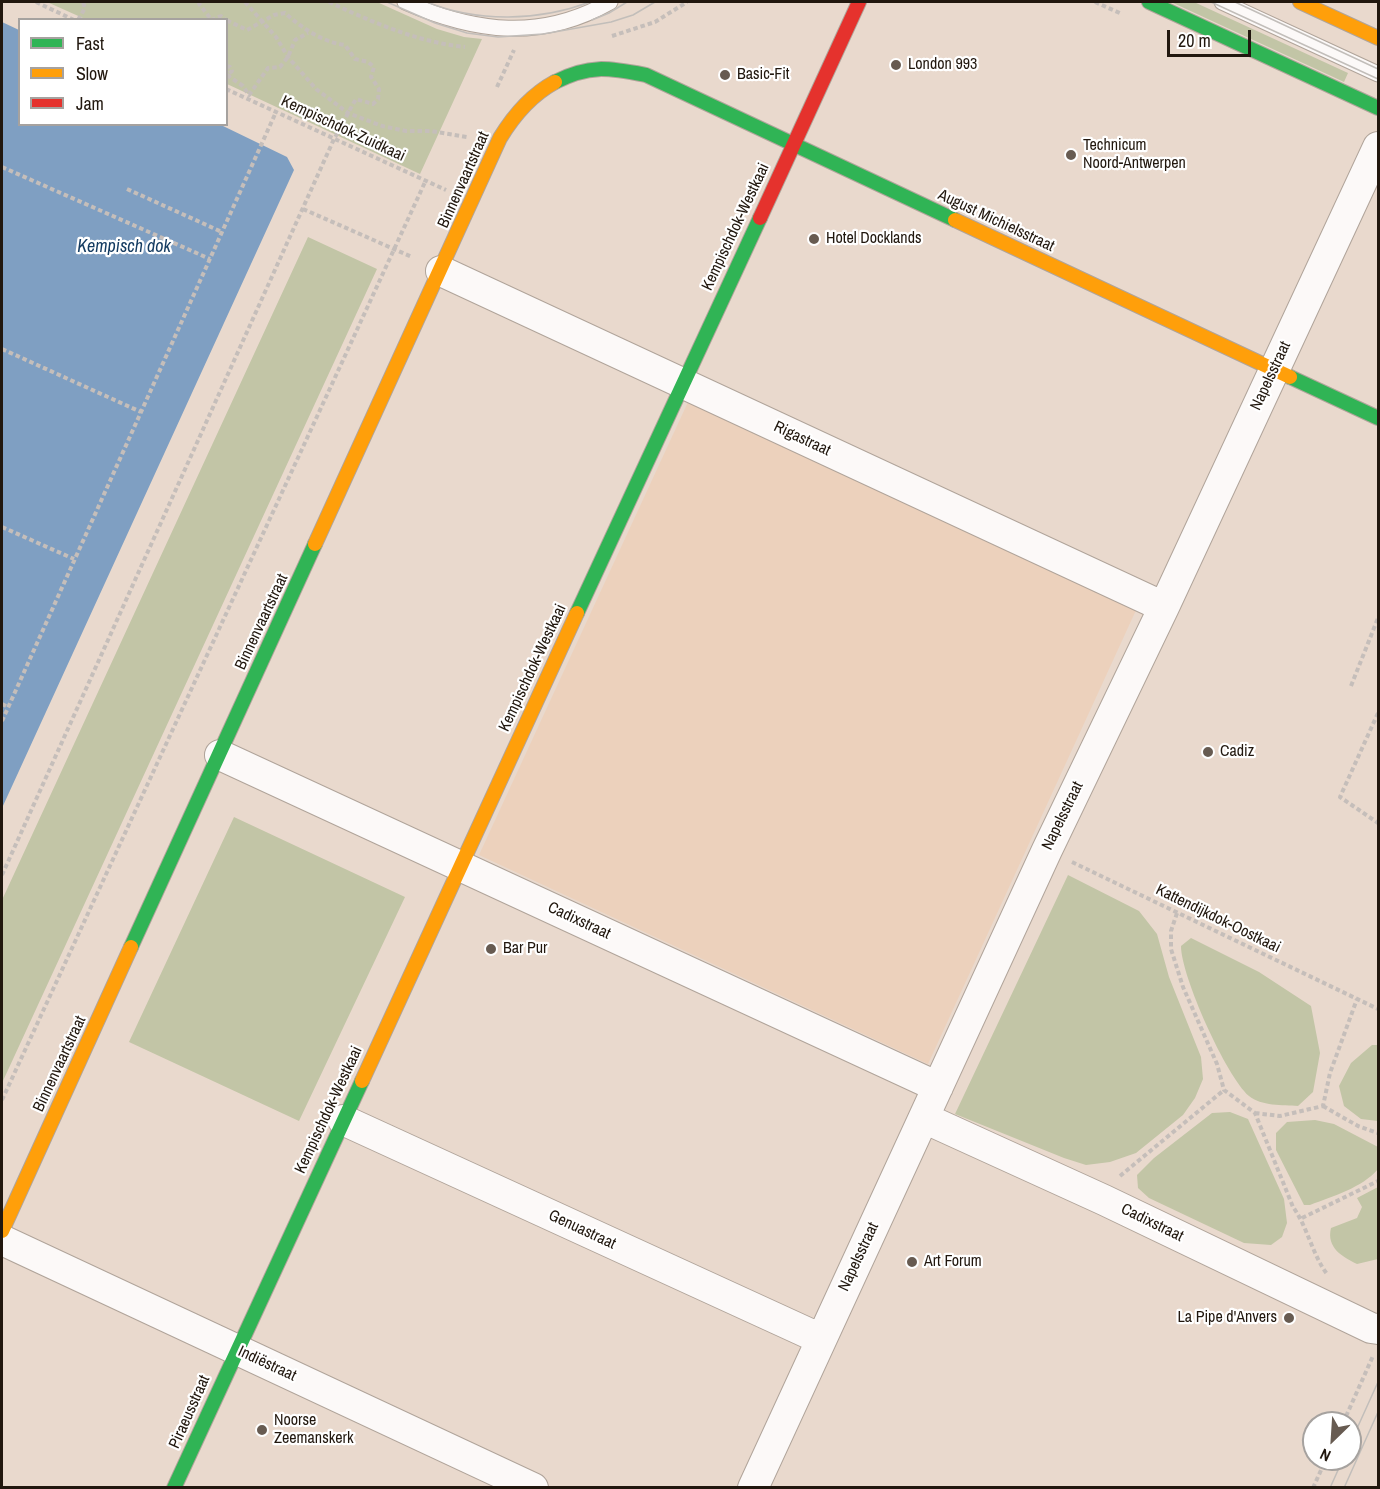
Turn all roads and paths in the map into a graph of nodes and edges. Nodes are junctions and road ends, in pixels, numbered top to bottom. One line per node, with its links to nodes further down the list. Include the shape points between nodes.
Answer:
1 (36, 2): 12 (path)
2 (83, 2): 13 (path, via 86,8)
3 (200, 2): 14 (path)
4 (245, 2): 16 (path)
5 (405, 2): 6 (lane, via 464,24 499,28 566,22)
6 (610, 2)
7 (687, 2): 19 (path, via 655,22)
8 (859, 2): 33 (street, Kempischdok-Westkaai)
9 (1149, 2): 28 (street)
10 (1222, 2): 24 (lane)
11 (1300, 2): 18 (street)
12 (72, 18)
13 (78, 18)
14 (210, 18)
15 (228, 21): 16 (path, via 247,30)
16 (263, 21): 17 (path, via 285,13); 22 (path)
17 (308, 33): 22 (path, via 295,40); 30 (path, via 345,45 355,59 374,67 371,77 379,89 378,99 373,104 356,99)
18 (1378, 38)
19 (603, 39)
20 (524, 49): 21 (path)
21 (514, 50)
22 (288, 57): 27 (path, via 280,66 268,68); 30 (path, via 316,89)
23 (596, 68): 33 (street, August Michielsstraat, via 646,75); 43 (street, Binnenvaartstraat, via 547,86 513,116)
24 (1378, 74)
25 (228, 76): 27 (path, via 243,86)
26 (228, 90): 27 (path, Kempischdok-Zuidkaai)
27 (248, 97): 29 (path, Kempischdok-Zuidkaai)
28 (1378, 108)
29 (276, 112): 32 (path, Kempischdok-Zuidkaai); 40 (path)
30 (348, 112): 31 (path, via 406,131 432,130); 32 (path)
31 (473, 138)
32 (334, 139): 36 (path, Kempischdok-Zuidkaai); 39 (path)
33 (793, 144): 45 (street, August Michielsstraat); 46 (street, Kempischdok-Westkaai)
34 (1378, 147): 45 (street, Napelsstraat)
35 (2, 167): 42 (path)
36 (426, 180): 38 (path, Kempischdok-Zuidkaai); 41 (path)
37 (127, 189): 40 (path)
38 (449, 191)
39 (303, 209): 41 (path); 62 (path)
40 (222, 232): 42 (path)
41 (394, 249): 43 (path); 68 (path)
42 (210, 259): 47 (path)
43 (429, 265): 46 (street, Rigastraat); 58 (street, Binnenvaartstraat)
44 (2, 349): 47 (path)
45 (1274, 369): 48 (street, August Michielsstraat); 51 (street, Napelsstraat)
46 (682, 383): 51 (street, Rigastraat); 61 (street, Kempischdok-Westkaai)
47 (141, 412): 50 (path)
48 (1378, 418)
49 (2, 527): 50 (path)
50 (74, 559): 55 (path)
51 (1164, 607): 60 (street, Napelsstraat)
52 (1378, 618): 53 (path)
53 (1351, 686)
54 (2, 704): 55 (path)
55 (8, 707): 57 (path)
56 (1378, 713): 59 (path, via 1341,796)
57 (2, 721)
58 (220, 755): 61 (street, Cadixstraat); 77 (street, Binnenvaartstraat)
59 (1378, 823)
60 (1047, 850): 63 (path, Kattendijkdok-Oostkaai); 66 (street, Napelsstraat)
61 (460, 865): 66 (street, Cadixstraat); 72 (street, Kempischdok-Westkaai)
62 (2, 875)
63 (1177, 913): 64 (path, Kattendijkdok-Oostkaai); 67 (path, via 1171,949)
64 (1357, 999): 65 (path, Kattendijkdok-Oostkaai); 69 (path, via 1330,1073)
65 (1378, 1009)
66 (938, 1087): 71 (street, Napelsstraat)
67 (1224, 1090): 70 (path); 75 (path, via 1126,1170)
68 (2, 1101)
69 (1323, 1106): 70 (path, via 1280,1116); 73 (path, via 1358,1126)
70 (1256, 1113): 76 (path, via 1293,1207)
71 (924, 1118): 75 (street, Cadixstraat); 80 (street, Napelsstraat)
72 (343, 1120): 80 (street, Genuastraat); 82 (street, Kempischdok-Westkaai)
73 (1378, 1132)
74 (1378, 1181): 76 (path)
75 (1104, 1200): 81 (street, Cadixstraat, via 1366,1326)
76 (1302, 1218): 79 (path, via 1320,1265)
77 (2, 1231)
78 (2, 1240): 82 (street, Indiëstraat)
79 (1328, 1274)
80 (821, 1339): 87 (street, Napelsstraat)
81 (1376, 1341): 83 (path)
82 (237, 1349): 85 (street, Piraeusstraat); 86 (street, Indiëstraat)
83 (1347, 1411)
84 (1321, 1471): 88 (path)
85 (174, 1488)
86 (533, 1488)
87 (753, 1488)
88 (1313, 1488)

